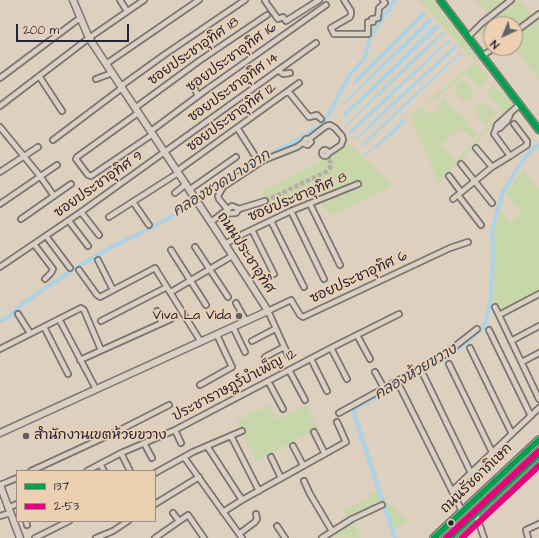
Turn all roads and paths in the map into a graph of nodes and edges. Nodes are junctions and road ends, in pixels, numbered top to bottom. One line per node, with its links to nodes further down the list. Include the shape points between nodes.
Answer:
1 (73, 0): 17 (main road, ถนนประชาอุทิศ)
2 (120, 0): 14 (street)
3 (144, 0): 14 (street)
4 (199, 0): 23 (street)
5 (245, 0): 31 (street)
6 (266, 0): 7 (street, via 278,19 283,16 286,21)
7 (319, 0)
8 (344, 0): 9 (street, via 351,14 331,28 334,34 368,34 368,22 378,18 379,8 385,3)
9 (383, 0)
10 (440, 0): 19 (main road)
11 (511, 0): 12 (street)
12 (505, 2): 19 (street)
13 (326, 4): 34 (street, ซอยประชาอุทิศ 16)
14 (127, 12): 20 (street)
15 (539, 14): 18 (street)
16 (267, 15): 37 (street, ซอยประชาอุทิศ 18, via 199,60)
17 (80, 18): 20 (main road, ถนนประชาอุทิศ); 28 (street)
18 (523, 26)
19 (468, 37): 22 (main road)
20 (89, 38): 23 (main road, ถนนประชาอุทิศ); 27 (street)
21 (316, 43): 24 (street, ซอยประชาอุทิศ 14)
22 (482, 56): 35 (main road)
23 (106, 64): 25 (main road, ถนนประชาอุทิศ)
24 (278, 70): 26 (street, via 283,74); 48 (street, ซอยประชาอุทิศ 14)
25 (112, 73): 29 (street); 31 (main road, ถนนประชาอุทิศ)
26 (290, 73)
27 (39, 76): 36 (street); 38 (street)
28 (0, 78)
29 (96, 79)
30 (299, 84): 33 (street, ซอยประชาอุทิศ 12)
31 (122, 87): 37 (main road, ถนนประชาอุทิศ); 45 (street)
32 (194, 87): 34 (street)
33 (288, 91): 39 (street, via 309,117 317,115); 42 (street, ซอยประชาอุทิศ 12)
34 (198, 96): 44 (street, ซอยประชาอุทิศ 16)
35 (519, 105): 43 (main road); 51 (street, via 494,134)
36 (0, 106)
37 (136, 110): 44 (main road, ถนนประชาอุทิศ); 60 (street, ซอยประชาอุทิศ 18, via 76,156)
38 (62, 111)
39 (321, 118)
40 (514, 124): 51 (street, via 527,141 527,145)
41 (0, 127): 50 (street)
42 (238, 129): 53 (street); 58 (street, ซอยประชาอุทิศ 12)
43 (539, 130)
44 (152, 132): 48 (main road, ถนนประชาอุทิศ); 60 (street, ซอยประชาอุทิศ 16)
45 (53, 140)
46 (38, 146): 50 (street)
47 (476, 148): 56 (street)
48 (164, 152): 58 (main road, ถนนประชาอุทิศ); 77 (street, ซอยประชาอุทิศ 9)
49 (328, 155): 76 (street, via 343,140 330,125 307,141 264,160 222,187 218,196)
50 (24, 156): 57 (street); 59 (street)
51 (510, 156): 56 (street)
52 (236, 157): 65 (street)
53 (257, 159)
54 (461, 164): 62 (street)
55 (57, 165): 59 (street)
56 (492, 168): 62 (street)
57 (0, 172)
58 (178, 172): 65 (main road, ถนนประชาอุทิศ); 71 (street, ซอยประชาอุทิศ 12)
59 (40, 176): 68 (street); 73 (street)
60 (91, 176)
61 (448, 176): 67 (street)
62 (475, 181): 67 (street); 72 (street)
63 (71, 184): 68 (street)
64 (358, 184): 74 (street, ซอยประชาอุทิศ 8)
65 (188, 187): 66 (street); 84 (main road, ถนนประชาอุทิศ)
66 (175, 194)
67 (460, 194): 69 (street); 85 (street)
68 (54, 196): 81 (street)
69 (453, 199)
70 (265, 201): 75 (street)
71 (133, 202): 80 (street, ซอยประชาอุทิศ 12); 86 (street)
72 (492, 203)
73 (0, 204)
74 (310, 204): 78 (street, ซอยประชาอุทิศ 8); 98 (street)
75 (239, 209): 76 (street, via 232,206); 79 (street, via 236,213)
76 (228, 210): 79 (street)
77 (81, 212): 82 (street, ซอยประชาอุทิศ 9); 88 (street)
78 (291, 212): 83 (street, ซอยประชาอุทิศ 8); 105 (street)
79 (222, 214): 84 (street)
80 (109, 217)
81 (21, 219)
82 (68, 221): 89 (street, ซอยประชาอุทิศ 9); 93 (street)
83 (271, 221): 87 (street, ซอยประชาอุทิศ 8); 108 (street)
84 (211, 222): 92 (main road, ถนนประชาอุทิศ)
85 (481, 225)
86 (149, 226)
87 (252, 230): 92 (street, ซอยประชาอุทิศ 8); 103 (street)
88 (99, 235)
89 (46, 236): 91 (street, ซอยประชาอุทิศ 9); 100 (street)
90 (468, 242): 117 (street, ซอยประชาอุทิศ 6, via 303,317 291,300)
91 (34, 244): 99 (street, ซอยประชาอุทิศ 9); 104 (street, via 53,269)
92 (225, 244): 96 (main road, ถนนประชาอุทิศ)
93 (88, 246)
94 (195, 247): 101 (street)
95 (171, 250): 106 (street)
96 (232, 256): 101 (street); 117 (main road, ถนนประชาอุทิศ)
97 (98, 260): 109 (street)
98 (340, 265)
99 (0, 267)
100 (70, 268)
101 (210, 269): 106 (street); 112 (street)
102 (79, 270): 109 (street, via 97,295)
103 (274, 274)
104 (44, 279)
105 (324, 279)
106 (190, 280): 110 (street); 114 (street)
107 (167, 287): 109 (street, via 155,268); 110 (street); 123 (street)
108 (304, 287)
109 (114, 290)
110 (171, 292): 137 (street)
111 (539, 294): 120 (street)
112 (228, 297)
113 (236, 303): 124 (street)
114 (206, 305)
115 (494, 307): 120 (street)
116 (157, 311): 125 (street)
117 (268, 311): 124 (main road, ถนนประชาอุทิศ); 129 (street)
118 (18, 314): 132 (street)
119 (398, 314): 134 (street, ประชาราษฎร์บำเพ็ญ 12)
120 (499, 315): 136 (street)
121 (59, 319): 127 (street); 142 (street, via 83,309); 149 (street)
122 (170, 319): 125 (street)
123 (101, 321)
124 (246, 321): 128 (main road, ถนนประชาอุทิศ)
125 (162, 323): 142 (street)
126 (539, 326): 136 (street)
127 (44, 327): 132 (street); 154 (street)
128 (232, 327): 133 (main road, ถนนประชาอุทิศ); 143 (street)
129 (276, 329): 135 (street); 138 (street)
130 (477, 329): 158 (street, via 446,355)
131 (489, 330): 169 (street)
132 (30, 333): 141 (street)
133 (217, 334): 137 (main road, ถนนประชาอุทิศ); 159 (street, via 232,367)
134 (357, 335): 139 (street, ประชาราษฎร์บำเพ็ญ 12); 148 (street)
135 (252, 341)
136 (511, 341): 150 (street)
137 (201, 342): 161 (main road, ถนนประชาอุทิศ)
138 (284, 347): 145 (street); 146 (street)
139 (331, 348): 147 (street, ประชาราษฎร์บำเพ็ญ 12); 156 (street)
140 (470, 348): 175 (street)
141 (0, 349)
142 (101, 350): 149 (street)
143 (245, 352)
144 (539, 353): 150 (street)
145 (288, 355)
146 (265, 357)
147 (311, 359): 152 (street, ประชาราษฎร์บำเพ็ญ 12); 162 (street)
148 (370, 359)
149 (80, 360): 161 (street)
150 (522, 362): 163 (street)
151 (449, 364): 184 (street)
152 (289, 370): 157 (street, ประชาราษฎร์บำเพ็ญ 12); 164 (street)
153 (375, 372): 160 (street)
154 (68, 374)
155 (423, 374): 196 (street)
156 (347, 379)
157 (268, 381): 167 (street); 171 (street, ประชาราษฎร์บำเพ็ญ 12)
158 (398, 383): 160 (street); 203 (street)
159 (200, 385)
160 (384, 388): 168 (street)
161 (96, 389): 174 (main road, ถนนประชาอุทิศ)
162 (327, 391)
163 (539, 399)
164 (305, 400)
165 (169, 405): 191 (street)
166 (539, 408): 169 (street)
167 (283, 409)
168 (339, 413)
169 (531, 416): 175 (street)
170 (337, 422): 183 (street, via 346,442)
171 (175, 430): 178 (street, ประชาราษฎร์บำเพ็ญ 12); 179 (street)
172 (242, 431): 176 (street)
173 (314, 432): 183 (street)
174 (0, 433)
175 (512, 434): 184 (street)
176 (231, 436): 180 (street); 202 (street)
177 (539, 440): 209 (main road, ถนนรัชดาภิเษก)
178 (144, 443): 182 (street, ประชาราษฎร์บำเพ็ญ 12); 188 (street)
179 (181, 443)
180 (207, 446): 186 (street); 204 (street)
181 (293, 446): 190 (street)
182 (121, 453): 189 (street, ประชาราษฎร์บำเพ็ญ 12); 194 (street)
183 (325, 454): 190 (street)
184 (493, 454): 196 (street)
185 (539, 455): 213 (main road, ถนนรัชดาภิเษก)
186 (184, 457): 195 (street); 197 (street)
187 (270, 457): 199 (street)
188 (152, 458)
189 (100, 464): 192 (street, ประชาราษฎร์บำเพ็ญ 12); 193 (street)
190 (303, 466): 199 (street)
191 (33, 470)
192 (89, 470)
193 (103, 470)
194 (130, 470)
195 (156, 472)
196 (471, 474): 203 (street)
197 (199, 477): 205 (street); 210 (street)
198 (16, 478): 201 (street)
199 (281, 478): 202 (street)
200 (304, 481): 220 (street)
201 (0, 485): 208 (main road)
202 (259, 490): 204 (street)
203 (452, 491): 209 (street)
204 (242, 500): 210 (street)
205 (156, 503)
206 (16, 505): 208 (street)
207 (382, 505): 220 (street)
208 (9, 510): 214 (street); 222 (main road)
209 (462, 511): 229 (main road, ถนนรัชดาภิเษก)
210 (223, 512): 221 (street)
211 (173, 513): 215 (street)
212 (256, 514): 221 (street, via 255,522)
213 (476, 514): 230 (main road, ถนนรัชดาภิเษก); 231 (street)
214 (0, 516)
215 (179, 521): 225 (street); 226 (street, via 190,516)
216 (68, 522): 223 (street)
217 (126, 522): 224 (street)
218 (539, 524): 232 (street, via 526,530)
219 (277, 526): 227 (street)
220 (332, 531): 228 (street)
221 (240, 536)
222 (18, 538)
223 (35, 538)
224 (96, 538)
225 (155, 538)
226 (204, 538)
227 (285, 538)
228 (322, 538)
229 (434, 538)
230 (450, 538)
231 (484, 538)
232 (528, 538)

